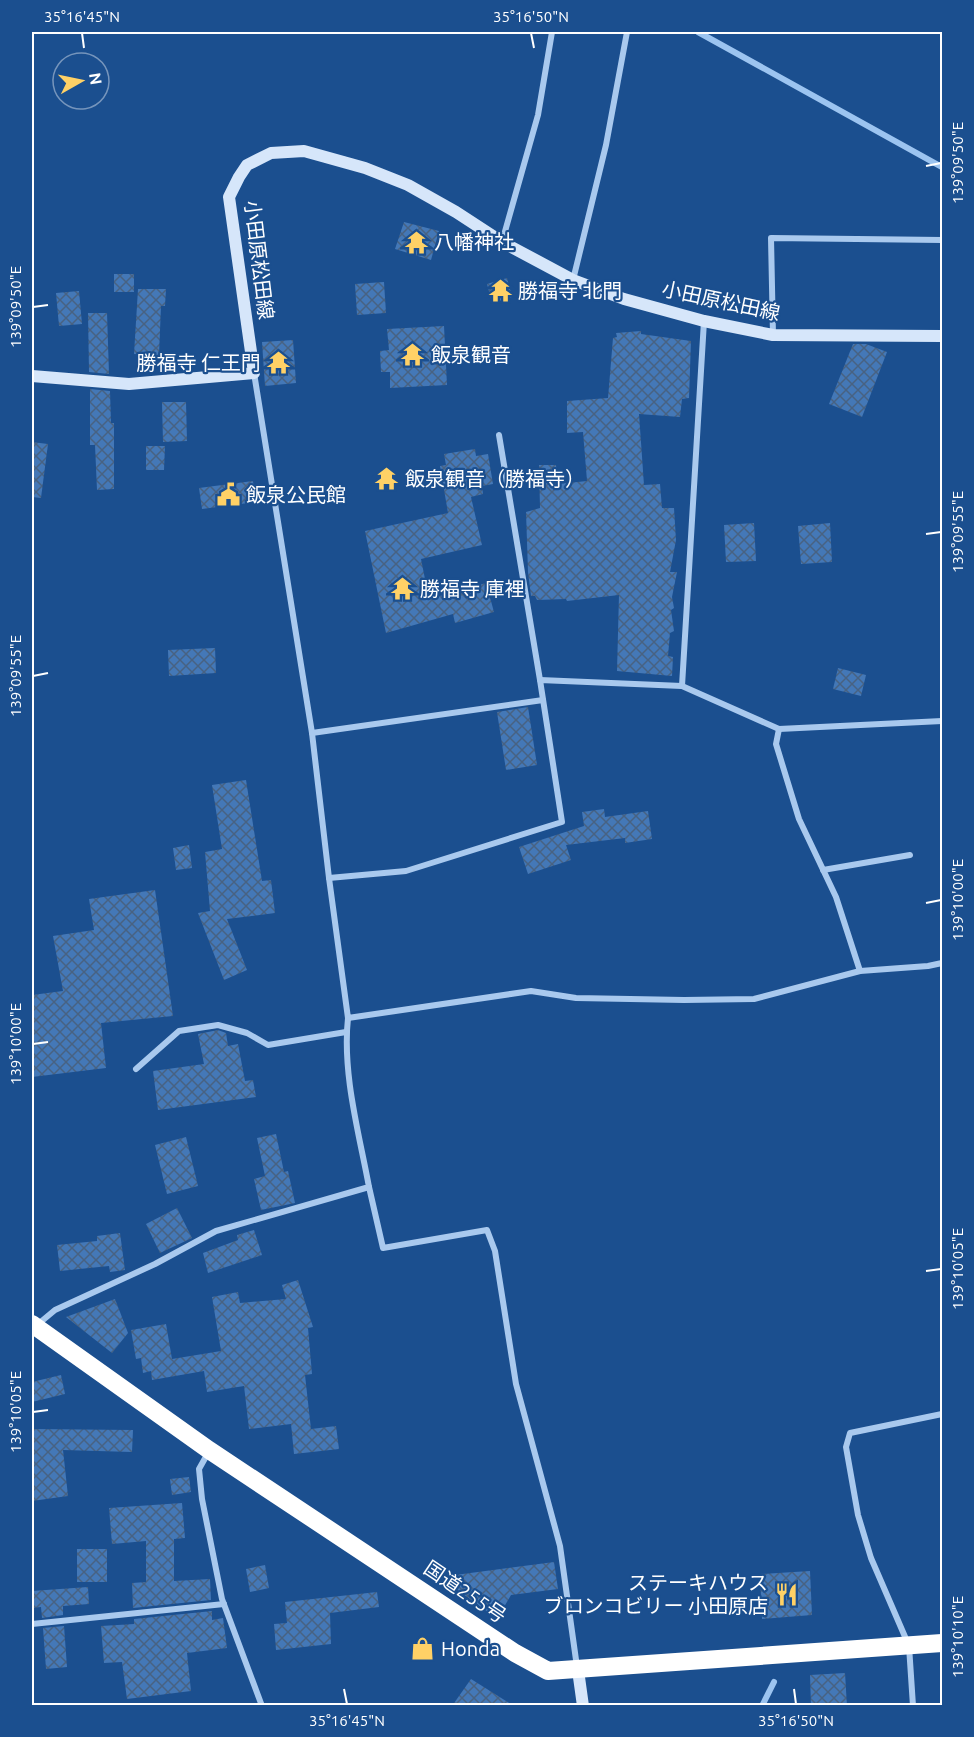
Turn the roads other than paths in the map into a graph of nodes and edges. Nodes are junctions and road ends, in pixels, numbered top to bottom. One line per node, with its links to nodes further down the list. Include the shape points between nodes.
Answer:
1 (552, 32): 4 (street, via 538,114)
2 (627, 32): 5 (street, via 606,145)
3 (942, 240): 7 (street, via 771,238)
4 (502, 242): 5 (main road, 小田原松田線); 9 (main road, 小田原松田線, via 408,185 365,168 304,152 271,153 247,165 229,197)
5 (573, 280): 6 (main road, 小田原松田線)
6 (704, 321): 7 (main road, 小田原松田線); 13 (street)
7 (773, 335): 8 (main road, 小田原松田線)
8 (942, 336)
9 (254, 374): 10 (main road, via 129,384); 17 (street)
10 (32, 376)
11 (499, 435): 12 (street)
12 (540, 680): 13 (street); 14 (street)
13 (681, 687): 16 (street)
14 (543, 700): 17 (street); 20 (street, via 562,822 406,871)
15 (942, 721): 16 (street)
16 (779, 729): 19 (street, via 776,744 799,819)
17 (312, 733): 20 (street)
18 (910, 855): 19 (street)
19 (823, 870): 22 (street)
20 (329, 878): 23 (street)
21 (942, 963): 22 (street)
22 (860, 971): 23 (street, via 754,999 576,998 531,991)
23 (348, 1018): 24 (street)
24 (346, 1032): 25 (street, via 268,1045 247,1033 218,1025 179,1031); 26 (street, via 351,1087)
25 (136, 1070)
26 (369, 1187): 27 (street, via 216,1231 55,1310); 34 (street, via 383,1248 487,1230 495,1251 516,1384 560,1546)
27 (34, 1325): 29 (highway, 国道255号)
28 (942, 1414): 33 (street, via 850,1433 846,1447 858,1515 871,1558)
29 (209, 1450): 30 (street, via 199,1469); 34 (highway, 国道255号, via 515,1653 548,1671)
30 (224, 1604): 31 (street); 35 (street)
31 (32, 1624)
32 (942, 1643): 33 (highway, 国道255号)
33 (909, 1646): 34 (highway, 国道255号); 37 (street)
34 (578, 1670): 36 (main road)
35 (262, 1706)
36 (583, 1706)
37 (913, 1706)

